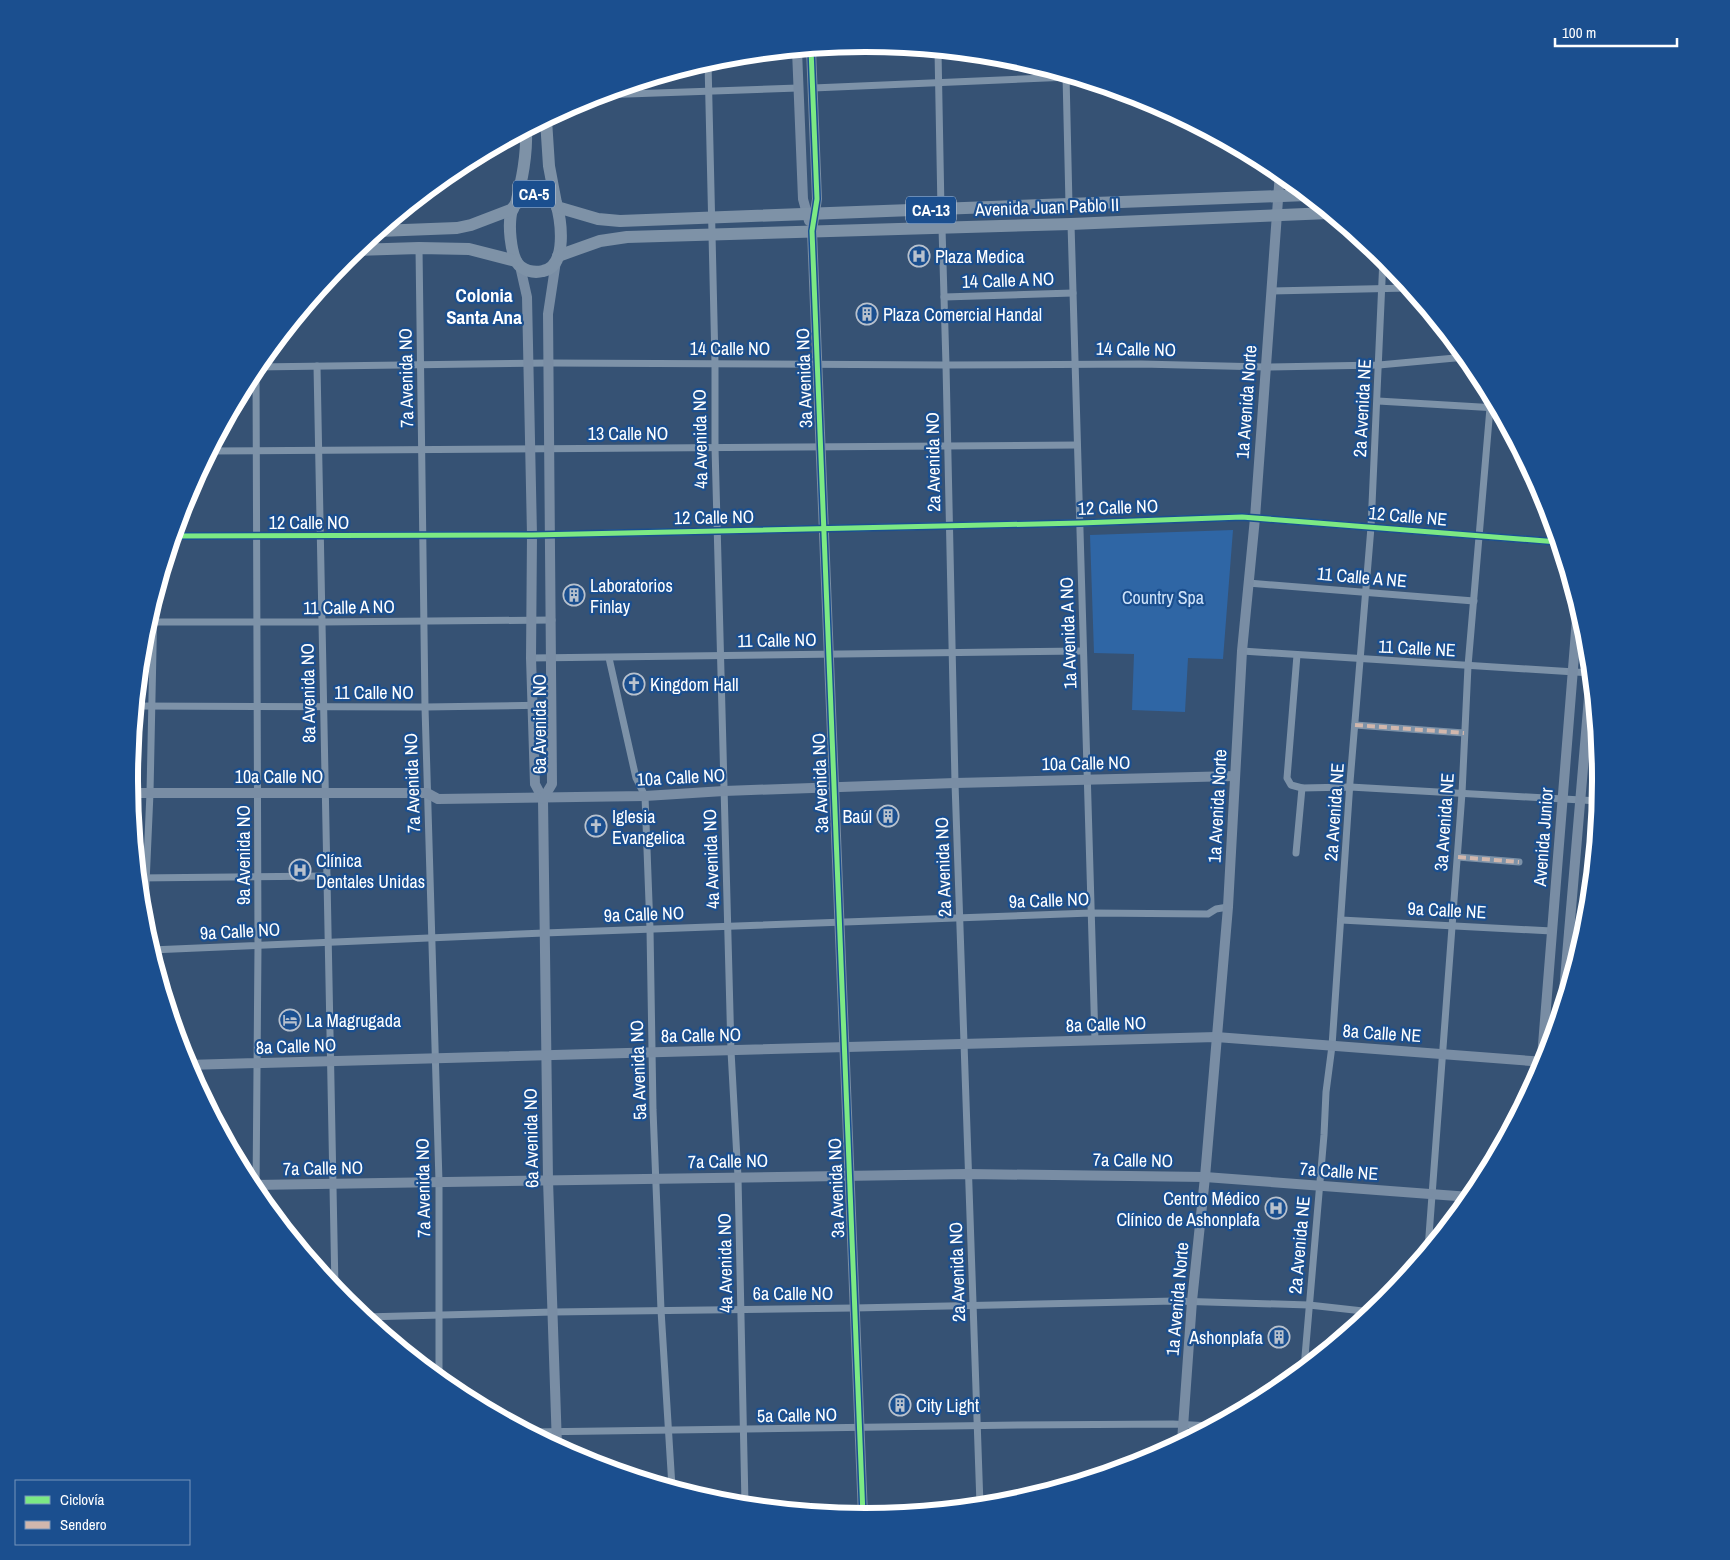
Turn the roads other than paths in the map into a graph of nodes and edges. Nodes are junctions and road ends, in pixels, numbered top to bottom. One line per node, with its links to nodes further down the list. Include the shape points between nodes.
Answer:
1 (811, 55): 9 (street, 3a Avenida NO)
2 (797, 56): 8 (street, 3a Avenida NO)
3 (938, 57): 7 (street)
4 (708, 70): 10 (street, 4a Avenida NO)
5 (1052, 77): 7 (street)
6 (1067, 81): 18 (street)
7 (938, 83): 9 (street); 20 (street)
8 (798, 88): 10 (street); 22 (street, 3a Avenida NO, via 804,199)
9 (813, 88): 22 (street, 3a Avenida NO, via 817,199)
10 (708, 91): 11 (street); 24 (street, 4a Avenida NO)
11 (623, 94)
12 (546, 126): 17 (highway)
13 (526, 137): 19 (highway, via 524,169)
14 (1279, 182): 16 (street, 1a Avenida Norte)
15 (1297, 195): 16 (highway, Avenida Juan Pablo II / CA-13)
16 (1278, 196): 18 (highway, Avenida Juan Pablo II / CA-13); 23 (street, 1a Avenida Norte)
17 (556, 205): 19 (highway, CA-5, via 543,196 532,194); 24 (highway, Avenida Juan Pablo II / CA-13, via 598,219 620,221); 32 (highway, CA-5, via 561,234)
18 (1069, 205): 20 (highway, Avenida Juan Pablo II / CA-13)
19 (514, 206): 27 (highway, CA-5, via 457,228); 33 (highway, CA-5, via 510,225)
20 (941, 210): 22 (highway, Avenida Juan Pablo II / CA-13)
21 (1321, 213): 23 (highway, Avenida Juan Pablo II / CA-13)
22 (811, 214): 24 (highway, Avenida Juan Pablo II / CA-13); 28 (street, 3a Avenida NO)
23 (1276, 215): 25 (highway, Avenida Juan Pablo II / CA-13); 37 (street, 1a Avenida Norte)
24 (710, 218): 29 (street, 4a Avenida NO)
25 (1071, 224): 26 (highway, Avenida Juan Pablo II / CA-13); 38 (street, 1a Avenida A NO)
26 (942, 228): 28 (highway, Avenida Juan Pablo II / CA-13); 39 (street, 2a Avenida NO)
27 (387, 232)
28 (812, 232): 29 (highway, Avenida Juan Pablo II / CA-13); 44 (street, 3a Avenida NO)
29 (711, 235): 32 (highway, Avenida Juan Pablo II / CA-13, via 627,237 600,241); 43 (street, 4a Avenida NO)
30 (419, 248): 31 (highway); 33 (highway, via 469,249); 46 (street, 7a Avenida NO)
31 (368, 250)
32 (557, 259): 33 (highway, via 547,270 538,272); 42 (street, 6a Avenida NO, via 548,314)
33 (518, 264): 41 (street, 6a Avenida NO, via 527,296)
34 (1383, 270): 36 (street, 2a Avenida NE)
35 (1401, 288): 36 (street)
36 (1382, 289): 37 (street); 49 (street, 2a Avenida NE)
37 (1271, 291): 51 (street, 1a Avenida Norte)
38 (1073, 292): 39 (street, 14 Calle A NO); 45 (street, 1a Avenida A NO)
39 (944, 297): 47 (street, 2a Avenida NO)
40 (1457, 358): 49 (street, 14 Calle NO)
41 (528, 363): 42 (street, 14 Calle NO); 46 (street, 14 Calle NO); 60 (street, 6a Avenida NO)
42 (549, 363): 43 (street, 14 Calle NO); 61 (street, 6a Avenida NO)
43 (715, 363): 44 (street, 14 Calle NO); 58 (street, 4a Avenida NO)
44 (817, 364): 47 (street, 14 Calle NO); 59 (street, 3a Avenida NO)
45 (1075, 364): 47 (street, 14 Calle NO); 51 (street, 14 Calle NO); 56 (street, 1a Avenida A NO)
46 (421, 365): 48 (street, 14 Calle NO); 63 (street, 7a Avenida NO)
47 (946, 365): 57 (street, 2a Avenida NO)
48 (317, 366): 50 (street, 14 Calle NO); 65 (street, 8a Avenida NO)
49 (1379, 366): 51 (street, 14 Calle NO); 53 (street, 2a Avenida NE)
50 (267, 367)
51 (1265, 367): 66 (street, 1a Avenida Norte)
52 (256, 382): 62 (street, 9a Avenida NO)
53 (1378, 401): 54 (street); 69 (street, 2a Avenida NE)
54 (1490, 408)
55 (1493, 412): 75 (street, 3a Avenida NE)
56 (1077, 445): 57 (street, 13 Calle NO); 67 (street, 1a Avenida A NO)
57 (948, 446): 59 (street, 13 Calle NO); 68 (street, 2a Avenida NO)
58 (715, 447): 59 (street, 13 Calle NO); 61 (street, 13 Calle NO); 71 (street, 4a Avenida NO)
59 (821, 447): 70 (street, 3a Avenida NO)
60 (530, 449): 61 (street, 13 Calle NO); 63 (street, 13 Calle NO); 74 (street, 6a Avenida NO)
61 (549, 449): 72 (street, 6a Avenida NO)
62 (256, 450): 64 (street, 13 Calle NO); 65 (street, 13 Calle NO); 77 (street, 9a Avenida NO)
63 (422, 450): 65 (street, 13 Calle NO); 73 (street, 7a Avenida NO)
64 (217, 451)
65 (319, 451): 78 (street, 8a Avenida NO)
66 (1254, 518): 67 (street, 12 Calle NO); 69 (street, 12 Calle NE); 80 (street, 1a Avenida Norte)
67 (1080, 523): 68 (street, 12 Calle NO); 91 (street, 1a Avenida A NO)
68 (949, 526): 70 (street, 12 Calle NO); 93 (street, 2a Avenida NO)
69 (1371, 527): 75 (street, 12 Calle NE); 81 (street, 2a Avenida NE)
70 (824, 528): 71 (street, 12 Calle NO); 94 (street, 3a Avenida NO)
71 (717, 531): 72 (street, 12 Calle NO); 96 (street, 4a Avenida NO)
72 (550, 534): 74 (street, 12 Calle NO); 84 (street, 6a Avenida NO)
73 (424, 535): 74 (street, 12 Calle NO); 78 (street, 12 Calle NO); 85 (street, 7a Avenida NO)
74 (532, 535): 83 (street, 6a Avenida NO)
75 (1479, 535): 79 (street, 12 Calle NE); 82 (street, 3a Avenida NE)
76 (180, 536): 77 (street, 12 Calle NO)
77 (257, 536): 78 (street, 12 Calle NO); 87 (street, 9a Avenida NO)
78 (320, 536): 88 (street, 8a Avenida NO)
79 (1552, 541)
80 (1248, 583): 81 (street, 11 Calle A NE); 92 (street, 1a Avenida Norte)
81 (1365, 593): 82 (street, 11 Calle A NE); 100 (street, 2a Avenida NE)
82 (1474, 601): 101 (street, 3a Avenida NE)
83 (531, 620): 84 (street, 11 Calle A NO); 85 (street, 11 Calle A NO); 97 (street, 6a Avenida NO)
84 (552, 620): 98 (street, 6a Avenida NO)
85 (425, 621): 88 (street, 11 Calle A NO); 111 (street, 7a Avenida NO)
86 (155, 622): 87 (street, 11 Calle A NO)
87 (256, 622): 88 (street, 11 Calle A NO); 108 (street, 9a Avenida NO)
88 (322, 622): 110 (street, 8a Avenida NO)
89 (1576, 626): 102 (street, Avenida Junior)
90 (150, 643): 107 (street)
91 (1083, 651): 93 (street, 11 Calle NO); 117 (street, 1a Avenida A NO)
92 (1242, 651): 95 (street, 11 Calle NE); 116 (street, 1a Avenida Norte)
93 (953, 653): 94 (street, 11 Calle NO); 118 (street, 2a Avenida NO)
94 (829, 654): 96 (street, 11 Calle NO); 120 (street, 3a Avenida NO)
95 (1297, 655): 100 (street, 11 Calle NE); 121 (street, via 1287,778 1291,785)
96 (721, 656): 99 (street, 11 Calle NO); 122 (street, 4a Avenida NO)
97 (531, 658): 98 (street, 11 Calle NO); 109 (street, 6a Avenida NO)
98 (552, 658): 99 (street, 11 Calle NO); 104 (street, 6a Avenida NO)
99 (609, 658): 129 (street, 5a Avenida NO, via 636,778)
100 (1361, 659): 101 (street, 11 Calle NE); 112 (street, 2a Avenida NE)
101 (1468, 666): 102 (street, 11 Calle NE); 113 (street, 3a Avenida NE)
102 (1572, 672): 103 (street, 11 Calle NE); 131 (street, Avenida Junior)
103 (1584, 673)
104 (552, 705): 109 (street, 11 Calle NO); 130 (street, 6a Avenida NO, via 552,784)
105 (1588, 705): 114 (street, Avenida Junior)
106 (142, 706): 107 (street, 11 Calle NO)
107 (151, 706): 108 (street, 11 Calle NO); 125 (street)
108 (256, 706): 110 (street, 11 Calle NO); 123 (street, 9a Avenida NO)
109 (532, 706): 111 (street, 11 Calle NO); 130 (street, 6a Avenida NO, via 534,784)
110 (324, 707): 111 (street, 11 Calle NO); 126 (street, 8a Avenida NO)
111 (425, 707): 127 (street, 7a Avenida NO)
112 (1355, 725): 113 (street); 119 (street, 2a Avenida NE)
113 (1464, 733): 128 (street, 3a Avenida NE)
114 (1585, 738): 115 (street); 132 (street, Avenida Junior)
115 (1591, 739)
116 (1235, 776): 117 (street, 10a Calle NO); 141 (street, 1a Avenida Norte)
117 (1087, 780): 118 (street, 10a Calle NO); 142 (street, 1a Avenida A NO)
118 (955, 782): 120 (street, 10a Calle NO); 143 (street, 2a Avenida NO)
119 (1350, 787): 121 (street); 128 (street); 144 (street, 2a Avenida NE)
120 (834, 788): 122 (street, 10a Calle NO); 145 (street, 3a Avenida NO)
121 (1302, 788): 134 (street)
122 (724, 791): 129 (street, 10a Calle NO); 147 (street, 4a Avenida NO)
123 (258, 792): 125 (street, 10a Calle NO); 126 (street, 10a Calle NO); 138 (street, 9a Avenida NO)
124 (138, 793): 125 (street, 10a Calle NO)
125 (150, 793): 139 (street)
126 (326, 793): 127 (street, 10a Calle NO); 137 (street, 8a Avenida NO)
127 (427, 793): 130 (street, 10a Calle NO, via 438,799); 153 (street, 7a Avenida NO)
128 (1462, 794): 131 (street); 135 (street, 3a Avenida NE)
129 (645, 796): 130 (street, 10a Calle NO); 148 (street, 5a Avenida NO)
130 (543, 798): 151 (street, 6a Avenida NO)
131 (1562, 799): 132 (street); 149 (street, Avenida Junior)
132 (1580, 800): 133 (street); 150 (street, Avenida Junior)
133 (1592, 801)
134 (1296, 852)
135 (1458, 857): 136 (street); 146 (street, 3a Avenida NE)
136 (1519, 862)
137 (327, 876): 138 (street); 154 (street, 8a Avenida NO)
138 (257, 877): 139 (street); 155 (street, 9a Avenida NO)
139 (147, 878): 140 (street)
140 (146, 890)
141 (1228, 907): 142 (street, 9a Calle NO, via 1208,914); 158 (street, 1a Avenida Norte)
142 (1091, 913): 143 (street, 9a Calle NO); 160 (street, 1a Avenida A NO)
143 (960, 918): 145 (street, 9a Calle NO); 161 (street, 2a Avenida NO)
144 (1341, 920): 146 (street, 9a Calle NE); 162 (street, 2a Avenida NE)
145 (839, 922): 147 (street, 9a Calle NO); 163 (street, 3a Avenida NO)
146 (1452, 925): 149 (street, 9a Calle NE); 166 (street, 3a Avenida NE)
147 (728, 926): 148 (street, 9a Calle NO); 164 (street, 4a Avenida NO)
148 (650, 929): 151 (street, 9a Calle NO); 165 (street, 5a Avenida NO)
149 (1552, 931): 159 (street, Avenida Junior)
150 (1568, 932): 152 (street); 157 (street, Avenida Junior)
151 (544, 933): 153 (street, 9a Calle NO); 167 (street, 6a Avenida NO)
152 (1576, 933)
153 (432, 938): 154 (street, 9a Calle NO); 168 (street, 7a Avenida NO)
154 (328, 942): 155 (street, 9a Calle NO); 169 (street, 8a Avenida NO)
155 (258, 946): 156 (street, 9a Calle NO); 170 (street, 9a Avenida NO)
156 (158, 950)
157 (1565, 979)
158 (1216, 1037): 160 (street, 8a Calle NO); 162 (street, 8a Calle NE); 177 (street, 1a Avenida Norte)
159 (1544, 1040)
160 (1095, 1041): 161 (street, 8a Calle NO)
161 (964, 1044): 163 (street, 8a Calle NO); 173 (street, 2a Avenida NO)
162 (1332, 1046): 166 (street, 8a Calle NE); 182 (street, 2a Avenida NE)
163 (844, 1048): 164 (street, 8a Calle NO); 175 (street, 3a Avenida NO)
164 (731, 1051): 165 (street, 8a Calle NO); 176 (street, 4a Avenida NO)
165 (651, 1053): 167 (street, 8a Calle NO); 178 (street, 5a Avenida NO)
166 (1443, 1054): 171 (street, 8a Calle NE); 184 (street, 3a Avenida NE)
167 (546, 1056): 168 (street, 8a Calle NO); 179 (street, 6a Avenida NO)
168 (435, 1059): 169 (street, 8a Calle NO); 180 (street, 7a Avenida NO)
169 (331, 1062): 170 (street, 8a Calle NO); 181 (street, 8a Avenida NO)
170 (256, 1064): 172 (street, 8a Calle NO); 174 (street, 9a Avenida NO)
171 (1534, 1064)
172 (196, 1065)
173 (968, 1174): 175 (street, 7a Calle NO); 177 (street, 7a Calle NO); 189 (street, 2a Avenida NO)
174 (254, 1175)
175 (849, 1176): 176 (street, 7a Calle NO); 192 (street, 3a Avenida NO)
176 (738, 1177): 178 (street, 7a Calle NO); 191 (street, 4a Avenida NO)
177 (1205, 1177): 182 (street, 7a Calle NE); 188 (street, 1a Avenida Norte)
178 (656, 1178): 179 (street, 7a Calle NO); 193 (street, 5a Avenida NO)
179 (548, 1180): 180 (street, 7a Calle NO); 195 (street, 6a Avenida NO)
180 (438, 1182): 181 (street, 7a Calle NO); 196 (street, 7a Avenida NO)
181 (333, 1184): 183 (street, 7a Calle NO); 187 (street, 8a Avenida NO)
182 (1320, 1186): 184 (street, 7a Calle NE); 190 (street, 2a Avenida NE)
183 (263, 1188)
184 (1432, 1194): 185 (street, 7a Calle NE); 186 (street, 3a Avenida NE)
185 (1461, 1196)
186 (1429, 1239)
187 (335, 1277)
188 (1192, 1301): 189 (street, 6a Calle NO); 190 (street, 6a Calle NO); 200 (street, 1a Avenida Norte)
189 (973, 1304): 192 (street, 6a Calle NO); 201 (street, 2a Avenida NO)
190 (1309, 1305): 194 (street, 6a Calle NO); 198 (street, 2a Avenida NE)
191 (740, 1308): 192 (street, 6a Calle NO); 193 (street, 6a Calle NO); 204 (street, 4a Avenida NO)
192 (854, 1308): 203 (street, 3a Avenida NO)
193 (661, 1310): 195 (street, 6a Calle NO); 205 (street, 5a Avenida NO)
194 (1362, 1311)
195 (553, 1312): 196 (street, 6a Calle NO); 207 (street, 6a Avenida NO)
196 (438, 1315): 197 (street, 6a Calle NO); 199 (street, 7a Avenida NO)
197 (374, 1317)
198 (1305, 1359)
199 (439, 1369)
200 (1183, 1425): 201 (street, 5a Calle NO); 202 (street, 5a Calle NO); 208 (street, 1a Avenida Norte)
201 (977, 1426): 203 (street, 5a Calle NO); 212 (street, 2a Avenida NO)
202 (1199, 1426)
203 (859, 1428): 204 (street, 5a Calle NO); 213 (street, 3a Avenida NO)
204 (743, 1430): 205 (street, 5a Calle NO); 211 (street, 4a Avenida NO)
205 (668, 1431): 207 (street, 5a Calle NO); 210 (street, 5a Avenida NO)
206 (543, 1432): 207 (street, 5a Calle NO)
207 (556, 1432): 209 (street, 6a Avenida NO)
208 (1182, 1434)
209 (556, 1438)
210 (672, 1481)
211 (745, 1497)
212 (980, 1498)
213 (862, 1508)

